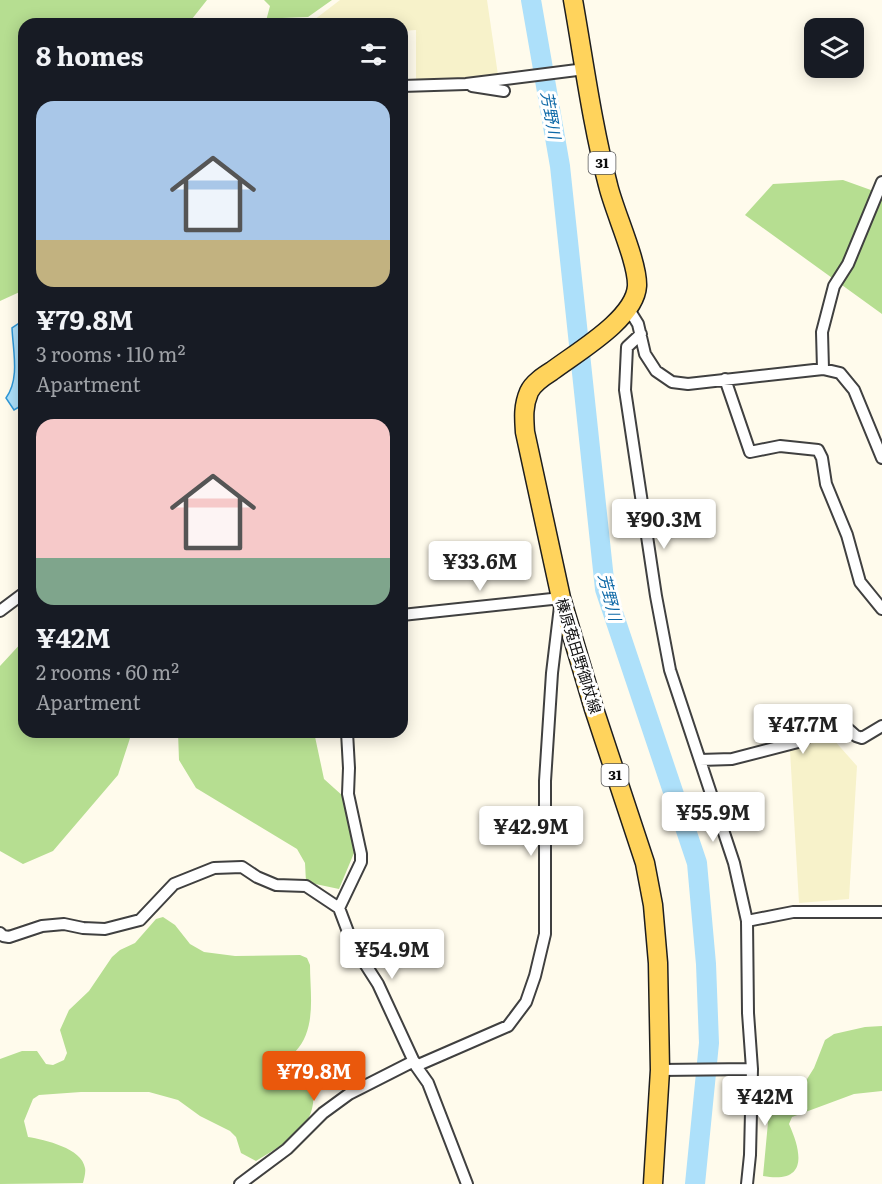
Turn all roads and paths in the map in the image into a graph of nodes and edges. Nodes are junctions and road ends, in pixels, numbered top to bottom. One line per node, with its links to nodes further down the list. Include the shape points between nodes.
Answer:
1 (573, 0): 2 (main road, 31)
2 (577, 70): 3 (street); 7 (main road, 31, via 633,262 637,285)
3 (466, 84): 4 (street); 5 (street)
4 (408, 86)
5 (504, 91)
6 (882, 182): 9 (street, via 848,264 834,286 822,332)
7 (624, 314): 8 (street, via 638,324); 13 (main road, 榛原菟田野御杖線 / 31, via 542,378 530,390 523,409)
8 (640, 334): 10 (street, via 645,354 656,371 672,382); 19 (street, via 627,347 624,390 670,670)
9 (824, 369): 10 (street); 11 (street, via 840,373 854,390)
10 (725, 379): 14 (street, via 750,452 780,447 818,450 860,582)
11 (882, 458)
12 (18, 598): 15 (street)
13 (561, 598): 16 (street); 24 (street, via 545,781 544,934 535,976 526,1002 508,1026); 26 (main road, 榛原菟田野御杖線 / 31, via 645,863 653,905)
14 (882, 609)
15 (0, 611)
16 (408, 614)
17 (882, 726): 19 (street, via 862,738 831,714 819,719 802,741 732,759)
18 (348, 738): 20 (street, via 348,794 361,862)
19 (700, 760): 22 (street, via 734,863)
20 (339, 908): 23 (street, via 306,886 276,885 242,867 214,868 174,884 140,920 105,929 64,924 42,926 9,937); 24 (street, via 353,945 378,984)
21 (882, 912): 22 (street, via 793,912)
22 (747, 921): 25 (street)
23 (0, 933)
24 (415, 1063): 27 (street, via 340,1101 287,1149); 28 (street, via 428,1083)
25 (749, 1069): 26 (street); 30 (street)
26 (665, 1070): 29 (main road, 榛原菟田野御杖線 / 31)
27 (241, 1183)
28 (467, 1184)
29 (653, 1184)
30 (747, 1184)

